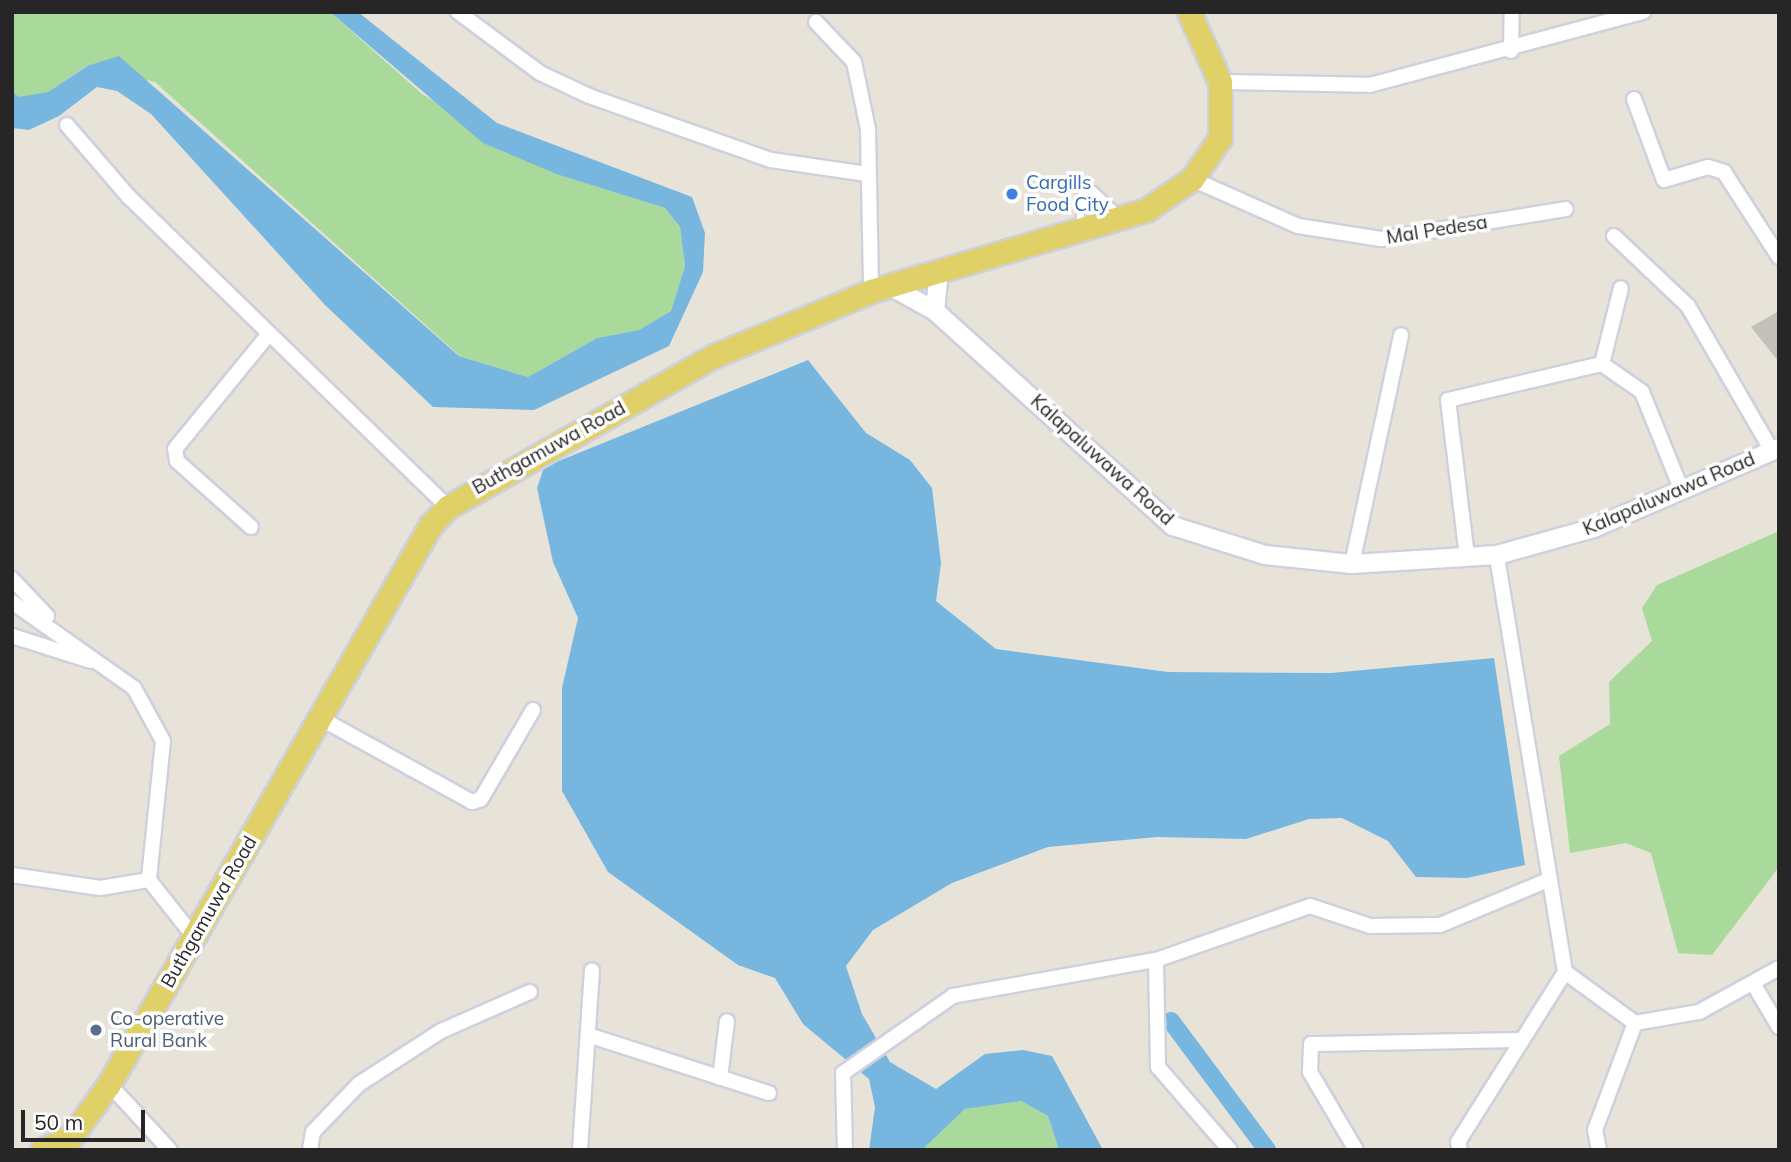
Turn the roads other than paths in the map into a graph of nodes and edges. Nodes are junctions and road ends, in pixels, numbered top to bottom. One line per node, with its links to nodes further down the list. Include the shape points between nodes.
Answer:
1 (458, 12): 10 (street, via 540,72 589,96 771,160)
2 (1189, 12): 7 (main road, Buthgamuwa Road)
3 (1512, 12): 6 (street)
4 (1643, 12): 6 (street)
5 (816, 22): 10 (street, via 854,62 868,129)
6 (1511, 51): 7 (street, via 1370,85)
7 (1220, 82): 11 (main road, Buthgamuwa Road, via 1220,138)
8 (1633, 99): 16 (street, via 1664,180 1708,167 1724,172)
9 (66, 125): 21 (street)
10 (867, 174): 18 (street)
11 (1192, 179): 12 (street, Mal Pedesa, via 1298,226 1381,239); 13 (main road, Buthgamuwa Road, via 1146,210)
12 (1566, 209)
13 (1122, 217): 14 (main road, Buthgamuwa Road); 14 (lane, via 1100,194 1082,192 1077,201)
14 (1080, 229): 17 (main road, Buthgamuwa Road)
15 (1614, 236): 24 (street, via 1688,306)
16 (1779, 257)
17 (939, 270): 18 (main road, Buthgamuwa Road); 20 (street)
18 (880, 288): 20 (street, Kalapaluwawa Road); 26 (main road, Buthgamuwa Road, via 716,355)
19 (1621, 288): 23 (street)
20 (935, 311): 30 (street, Kalapaluwawa Road, via 1174,526 1265,555)
21 (268, 335): 26 (street); 27 (street, via 175,449 177,461)
22 (1401, 335): 30 (street)
23 (1602, 364): 25 (street, via 1642,392); 29 (street, via 1448,400)
24 (1775, 449): 25 (street, Kalapaluwawa Road)
25 (1682, 491): 28 (street, Kalapaluwawa Road, via 1594,528)
26 (448, 507): 36 (main road, Buthgamuwa Road, via 430,526)
27 (251, 527)
28 (1497, 555): 29 (street, Kalapaluwawa Road); 39 (street)
29 (1467, 557): 30 (street, Kalapaluwawa Road)
30 (1352, 564)
31 (12, 579): 34 (street, via 34,606)
32 (12, 602): 34 (street)
33 (12, 636): 34 (street)
34 (107, 666): 38 (street, via 134,688 163,741)
35 (533, 709): 36 (street, via 481,799 472,802)
36 (320, 718): 40 (main road, Buthgamuwa Road)
37 (12, 875): 38 (street, via 100,888)
38 (149, 880): 40 (street)
39 (1548, 880): 41 (street, via 1440,925 1370,926 1310,905); 44 (street)
40 (195, 938): 53 (main road, Buthgamuwa Road)
41 (1156, 960): 59 (street, via 953,996 892,1033 844,1073); 60 (street, via 1158,1067)
42 (1779, 968): 45 (street)
43 (592, 970): 50 (street)
44 (1565, 972): 48 (street); 51 (street)
45 (1754, 985): 48 (street, via 1699,1012); 49 (street)
46 (530, 992): 57 (street, via 441,1031 359,1084 313,1132)
47 (727, 1021): 52 (street)
48 (1635, 1023): 63 (street, via 1595,1130)
49 (1779, 1027)
50 (588, 1035): 52 (street); 58 (street)
51 (1521, 1040): 61 (street, via 1311,1044 1310,1072); 62 (street, via 1458,1142)
52 (720, 1078): 54 (street)
53 (109, 1084): 55 (main road, Buthgamuwa Road, via 71,1137); 56 (street)
54 (769, 1093)
55 (42, 1150)
56 (170, 1150)
57 (310, 1150)
58 (580, 1150)
59 (845, 1150)
60 (1230, 1150)
61 (1356, 1150)
62 (1460, 1150)
63 (1600, 1150)

